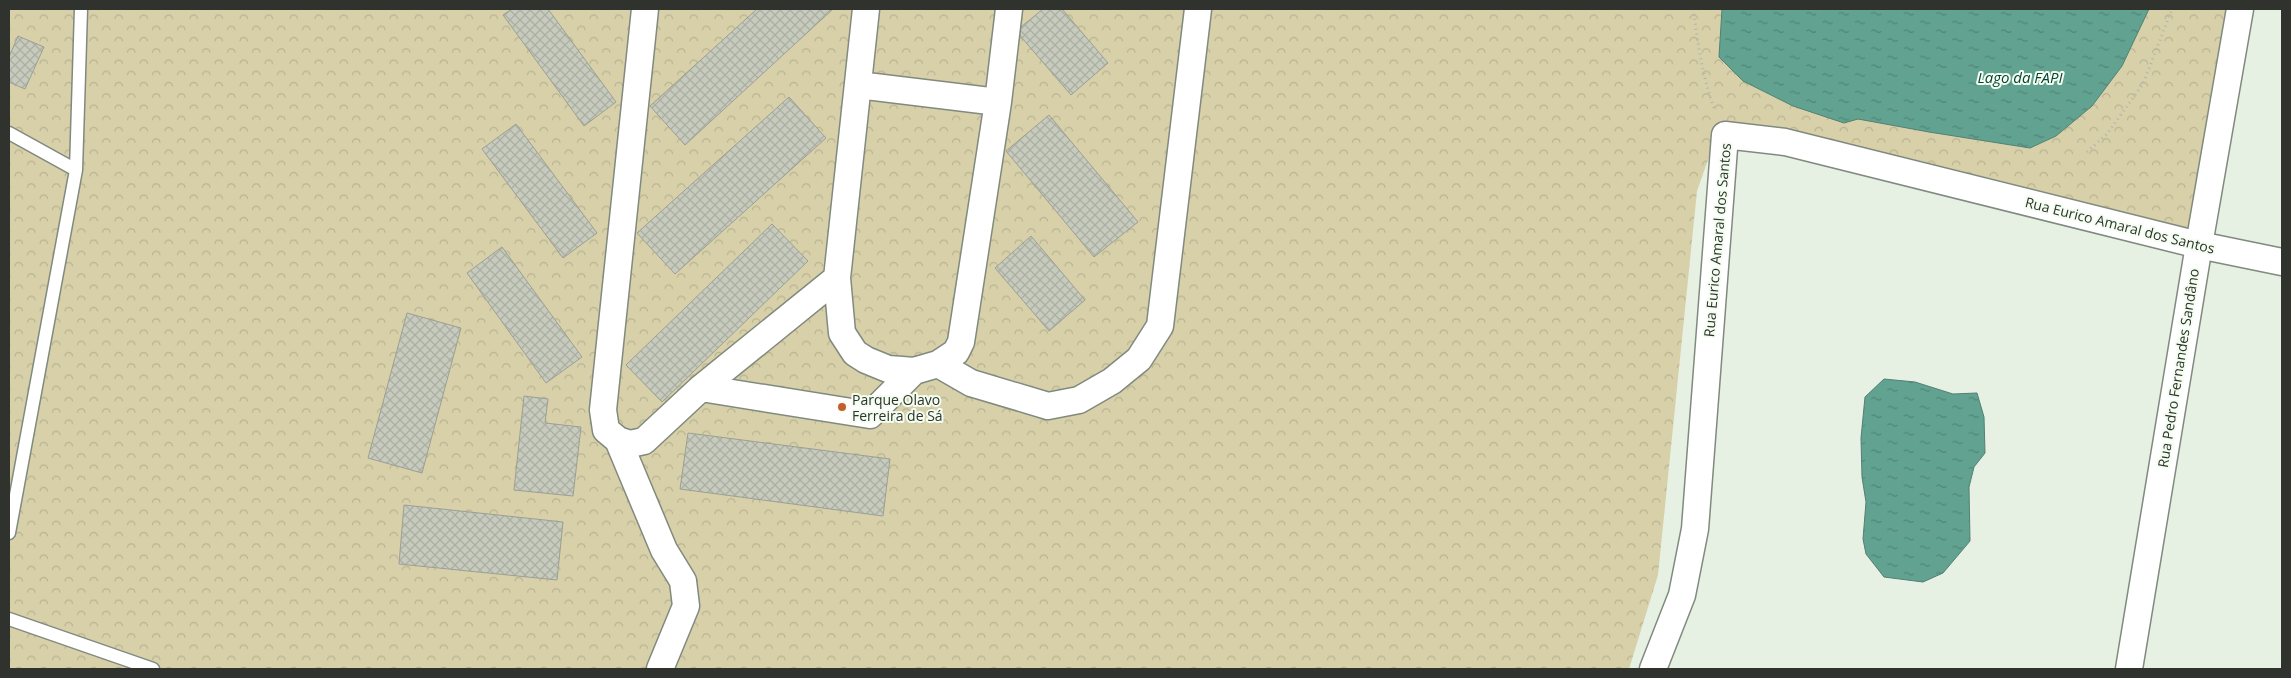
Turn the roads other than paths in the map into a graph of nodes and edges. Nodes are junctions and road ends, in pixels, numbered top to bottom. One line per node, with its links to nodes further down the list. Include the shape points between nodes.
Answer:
1 (81, 9): 10 (lane)
2 (645, 9): 16 (street, via 603,410 606,430)
3 (866, 9): 7 (street)
4 (1009, 9): 8 (street)
5 (1198, 9): 14 (street, via 1160,326 1139,359 1112,381 1080,400 1048,406 1008,396)
6 (2240, 9): 11 (street, Rua Pedro Fernandes Sandâno)
7 (858, 85): 8 (street); 13 (street)
8 (998, 102): 14 (street, via 961,342 956,352)
9 (9, 133): 10 (lane)
10 (76, 170): 17 (lane)
11 (2199, 245): 12 (street, Rua Eurico Amaral dos Santos); 21 (street, Rua Eurico Amaral dos Santos, via 1785,142 1725,136 1694,529 1682,594); 22 (street, Rua Pedro Fernandes Sandâno)
12 (2282, 262)
13 (837, 278): 14 (street, via 842,333 855,353 888,369); 15 (street)
14 (926, 367): 15 (street, via 870,415)
15 (701, 388): 16 (street, via 644,441 630,444)
16 (618, 440): 20 (street, via 664,550 683,580 686,606)
17 (9, 532)
18 (9, 619): 19 (lane)
19 (153, 669)
20 (660, 669)
21 (1653, 669)
22 (2129, 669)

